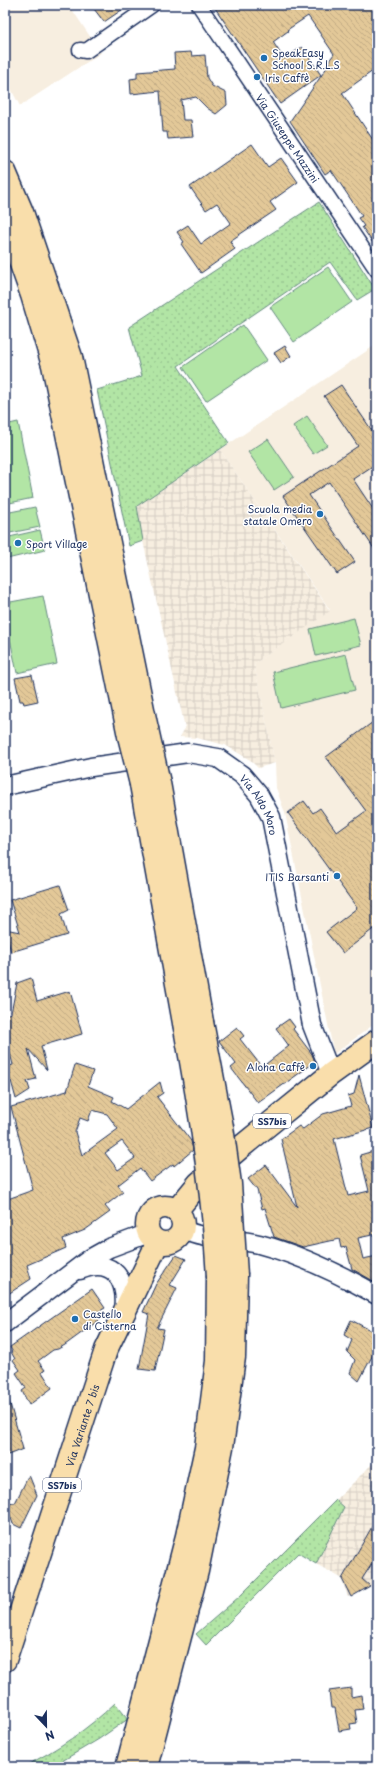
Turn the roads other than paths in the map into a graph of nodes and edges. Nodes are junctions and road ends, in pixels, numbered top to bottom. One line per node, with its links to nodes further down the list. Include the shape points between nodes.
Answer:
1 (152, 5): 3 (street, via 86,50)
2 (200, 5): 6 (street, Via Giuseppe Mazzini)
3 (80, 50)
4 (5, 172): 7 (main road, via 71,357)
5 (5, 220): 7 (main road, via 53,365)
6 (377, 270)
7 (138, 732): 14 (main road, bridge, via 150,783 193,1023 216,1234)
8 (5, 786): 10 (street, Via Aldo Moro, via 91,767 188,753 218,758 242,775 259,795 271,817 312,1025)
9 (377, 1040): 10 (main road, SS7bis)
10 (331, 1074): 11 (main road, SS7bis, via 199,1183)
11 (179, 1220): 12 (main road, via 180,1233 173,1240 168,1242); 12 (main road, via 164,1207 154,1211 148,1221); 15 (street, via 205,1238 252,1243 276,1249 314,1263)
12 (154, 1237): 13 (street, via 109,1248); 16 (main road, Via Variante 7 bis / SS7bis)
13 (70, 1274): 16 (street, via 97,1264 110,1269 118,1276 124,1288); 17 (street)
14 (227, 1276): 19 (main road, via 206,1448 187,1536); 20 (main road, via 234,1357 222,1447 197,1571)
15 (377, 1295)
16 (124, 1312): 18 (main road, Via Variante 7 bis / SS7bis, via 106,1350)
17 (5, 1323)
18 (5, 1660)
19 (127, 1767)
20 (146, 1767)

